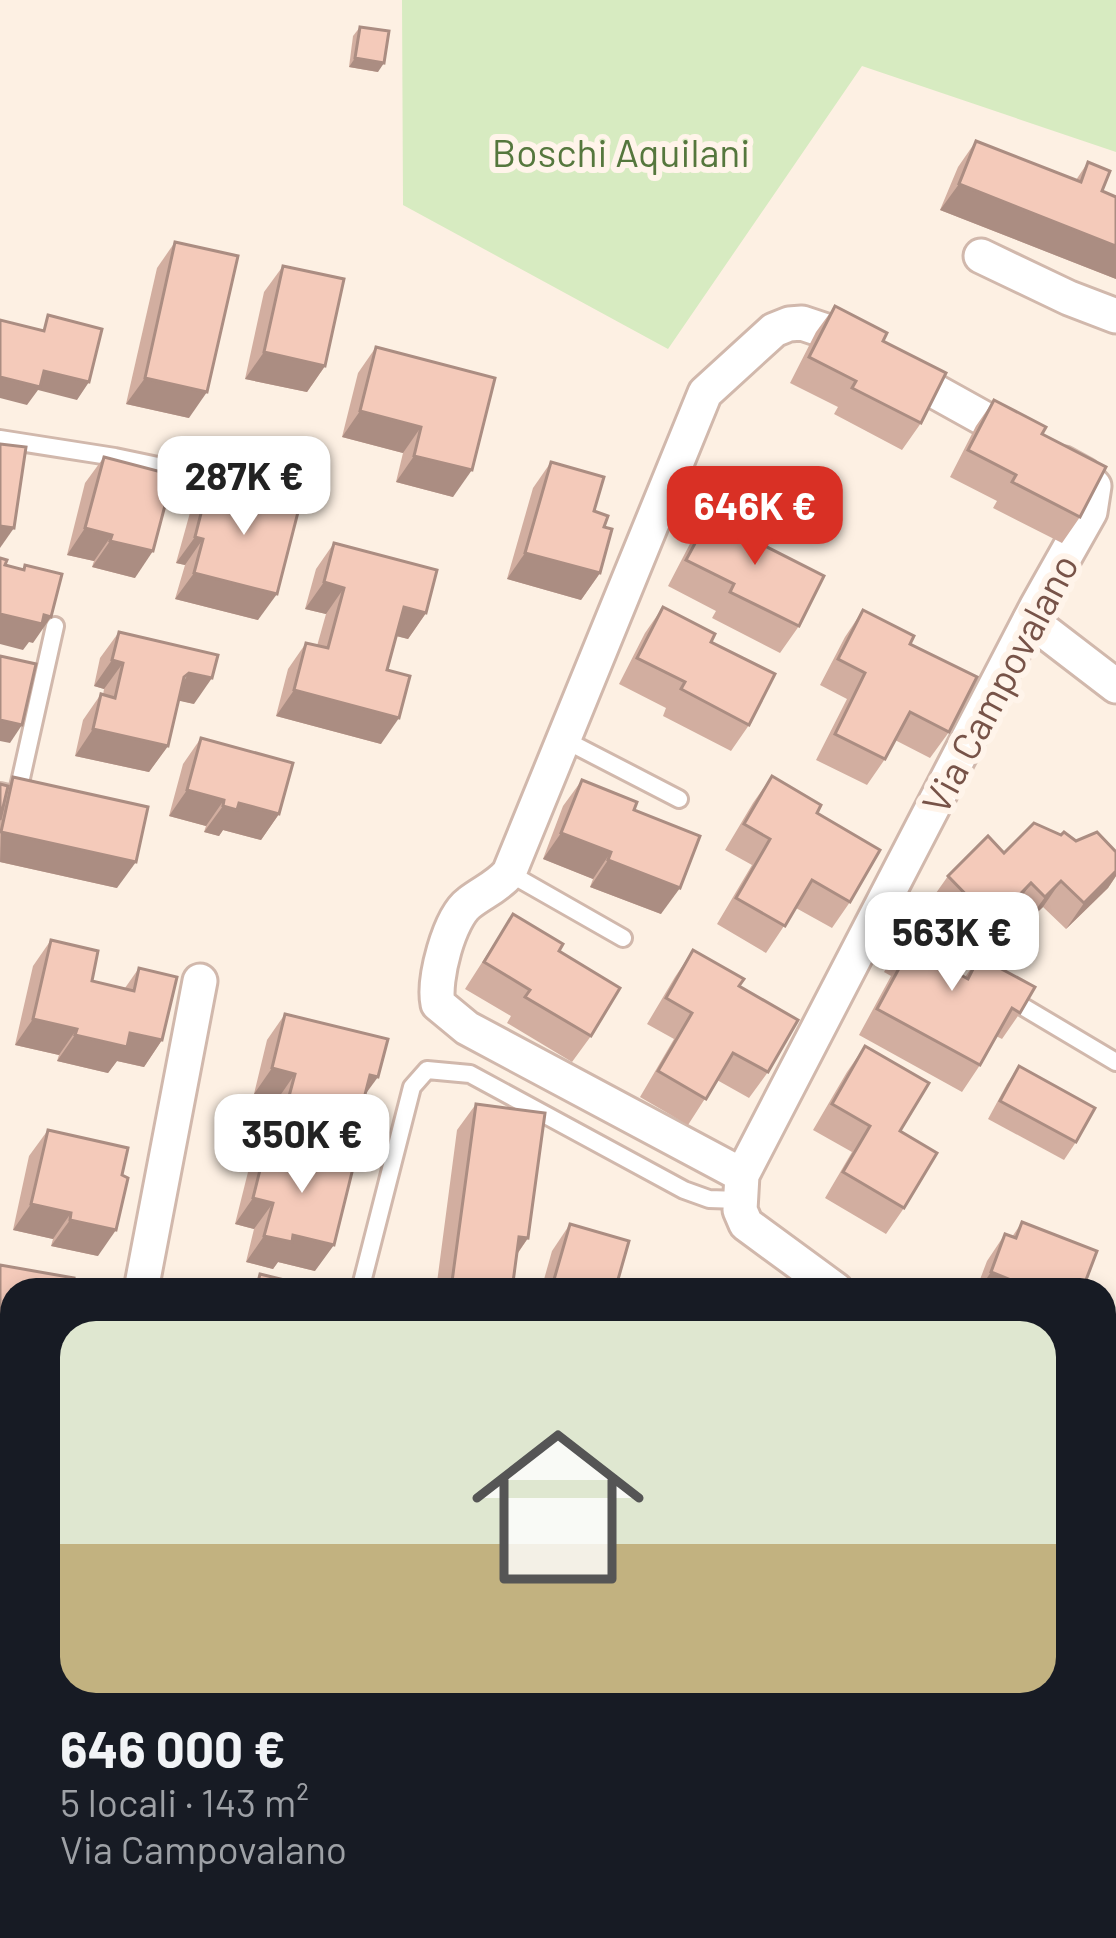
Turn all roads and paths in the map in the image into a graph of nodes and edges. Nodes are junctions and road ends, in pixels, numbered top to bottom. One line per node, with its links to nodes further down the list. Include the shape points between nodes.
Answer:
1 (981, 256): 2 (street)
2 (1116, 316)
3 (0, 439): 4 (lane)
4 (314, 500)
5 (1030, 620): 7 (street); 8 (street, Via Campovalano, via 1090,512 1094,487 829,332 789,324 705,393); 12 (street, Via Campovalano)
6 (56, 626): 9 (lane, via 17,796)
7 (1116, 686)
8 (563, 739): 10 (lane); 11 (street, Via Campovalano)
9 (0, 792)
10 (679, 799)
11 (508, 873): 13 (lane); 18 (street, Via Campovalano, via 458,916 436,978 438,1004)
12 (876, 919): 14 (lane); 18 (street, Via Campovalano)
13 (623, 938)
14 (936, 955)
15 (200, 981): 19 (street)
16 (996, 990): 17 (lane)
17 (1116, 1061)
18 (740, 1188): 20 (lane, via 709,1199 684,1190 470,1074 427,1070 412,1087); 21 (street, Via Campovalano, via 746,1224)
19 (143, 1278)
20 (363, 1278)
21 (820, 1278)

